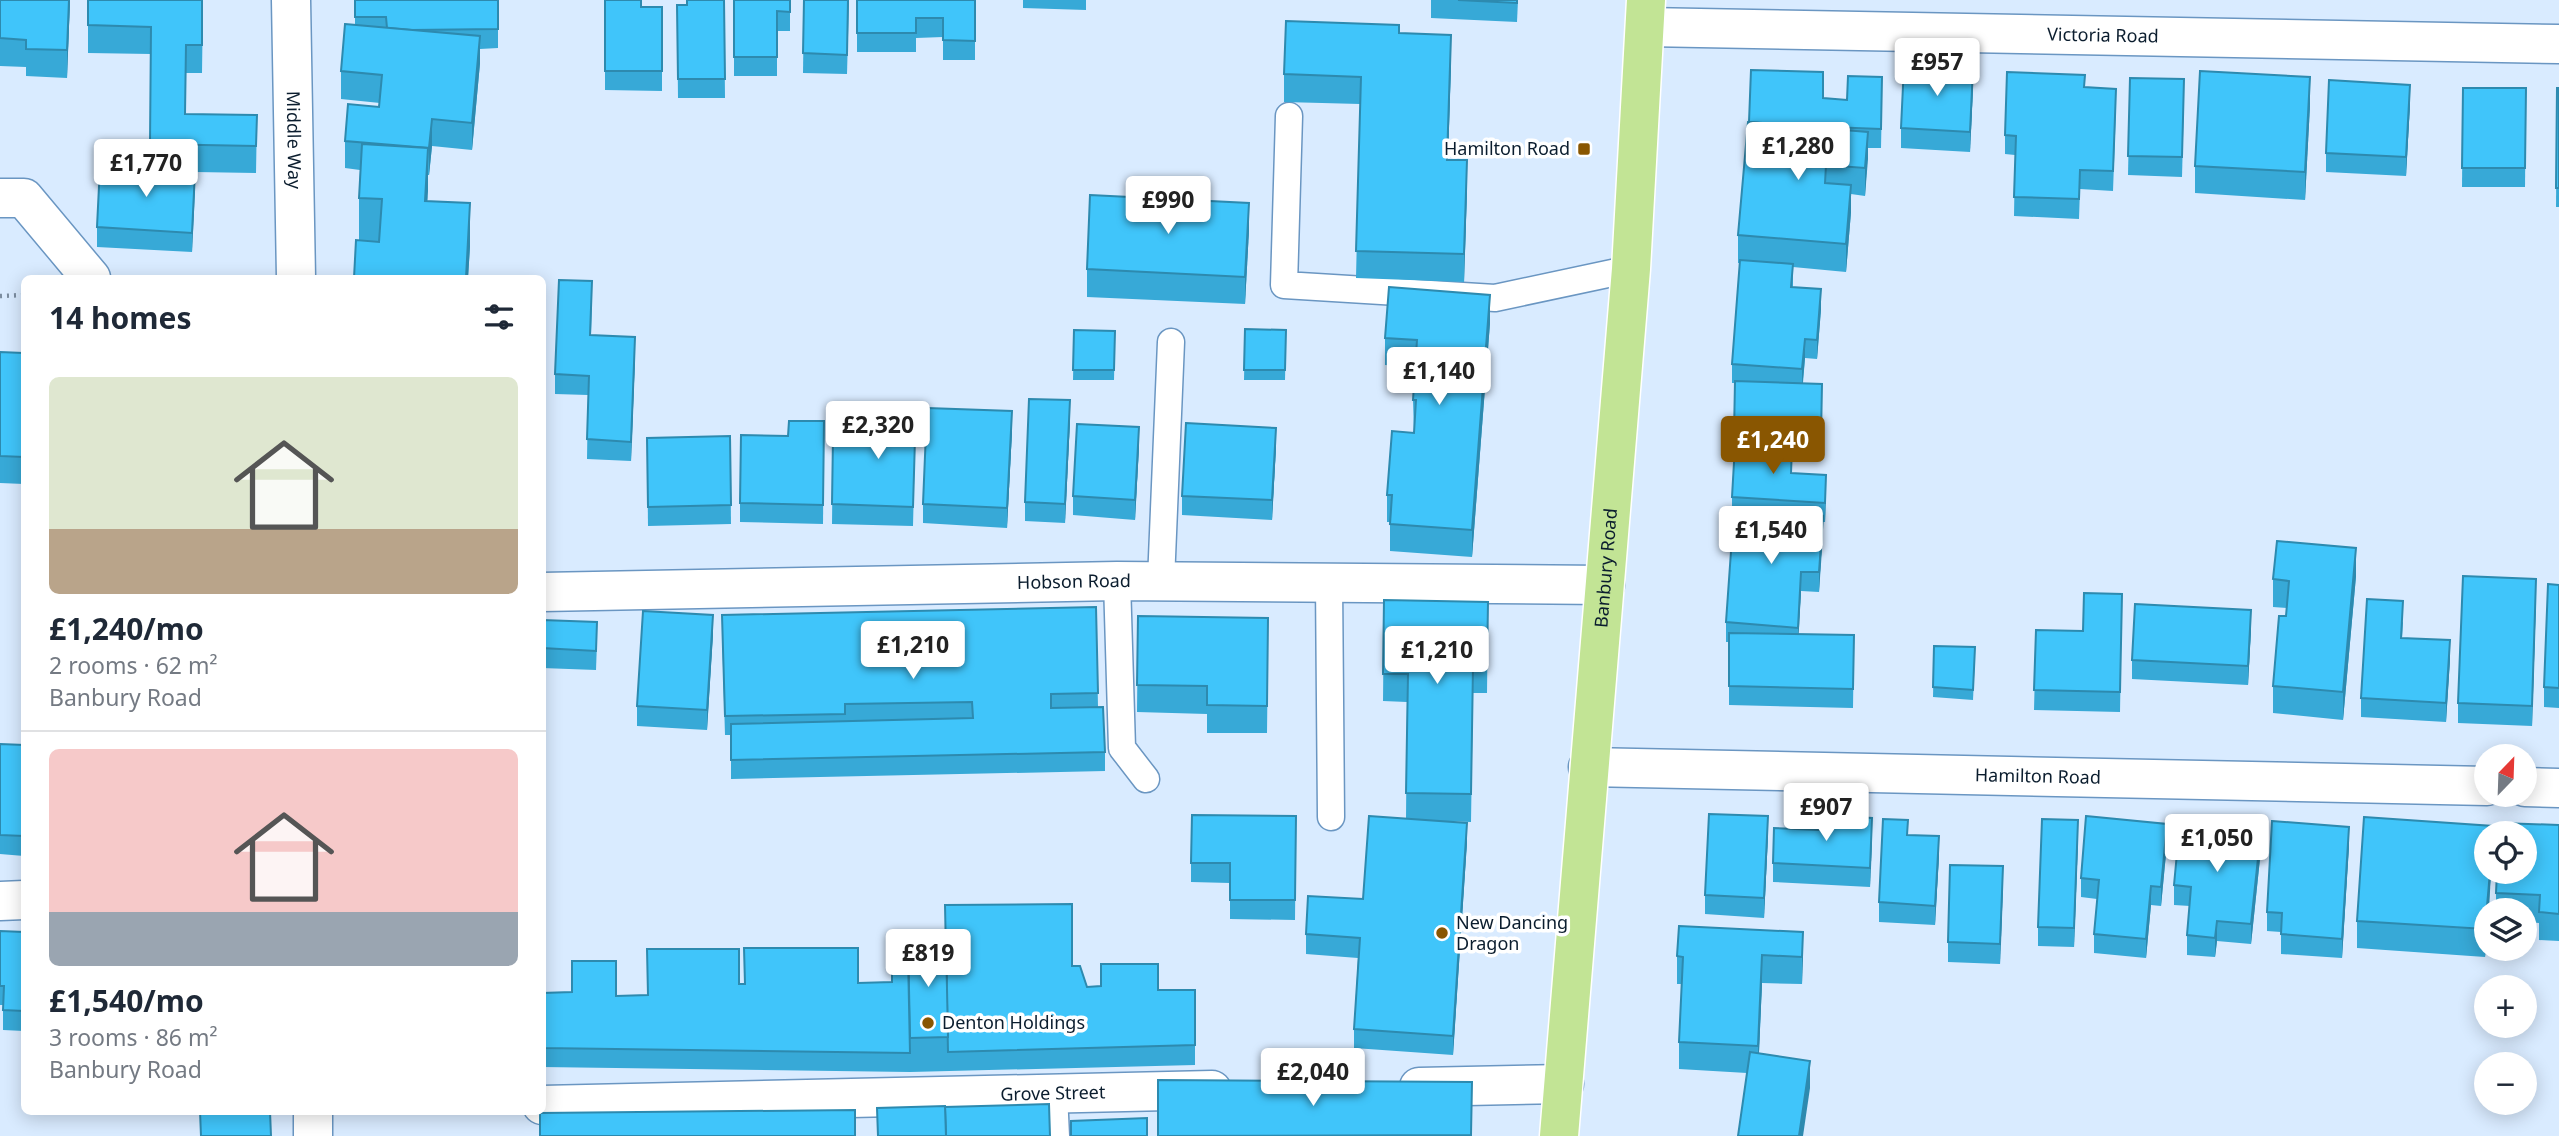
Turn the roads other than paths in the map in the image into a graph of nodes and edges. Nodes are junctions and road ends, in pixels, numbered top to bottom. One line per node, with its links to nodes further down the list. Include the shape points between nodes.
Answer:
1 (291, 0): 8 (street, Middle Way)
2 (1646, 13): 3 (street, Victoria Road); 6 (main road, Banbury Road)
3 (2559, 44)
4 (1289, 116): 6 (lane, via 1284,285 1495,298)
5 (0, 198): 7 (street, via 24,198)
6 (1631, 269): 13 (main road, Banbury Road)
7 (88, 275)
8 (296, 275)
9 (1171, 342): 11 (lane)
10 (1118, 581): 11 (street, Hobson Road); 14 (street, Hobson Road); 16 (lane, via 1122,748)
11 (1161, 581): 12 (street, Hobson Road)
12 (1329, 583): 13 (street, Hobson Road); 20 (lane)
13 (1605, 585): 15 (main road, Banbury Road)
14 (546, 592)
15 (1588, 767): 17 (street, Hamilton Road); 23 (main road, Banbury Road)
16 (1146, 779)
17 (2474, 786)
18 (2538, 787): 19 (street)
19 (2559, 788)
20 (1331, 817)
21 (21, 900): 22 (street)
22 (0, 901)
23 (1564, 1084): 24 (street); 31 (main road, Banbury Road)
24 (1383, 1087)
25 (1244, 1090): 26 (street, Grove Street)
26 (1054, 1094): 27 (street, Grove Street); 30 (lane)
27 (546, 1105)
28 (313, 1115): 29 (street)
29 (313, 1136)
30 (1056, 1136)
31 (1559, 1136)

